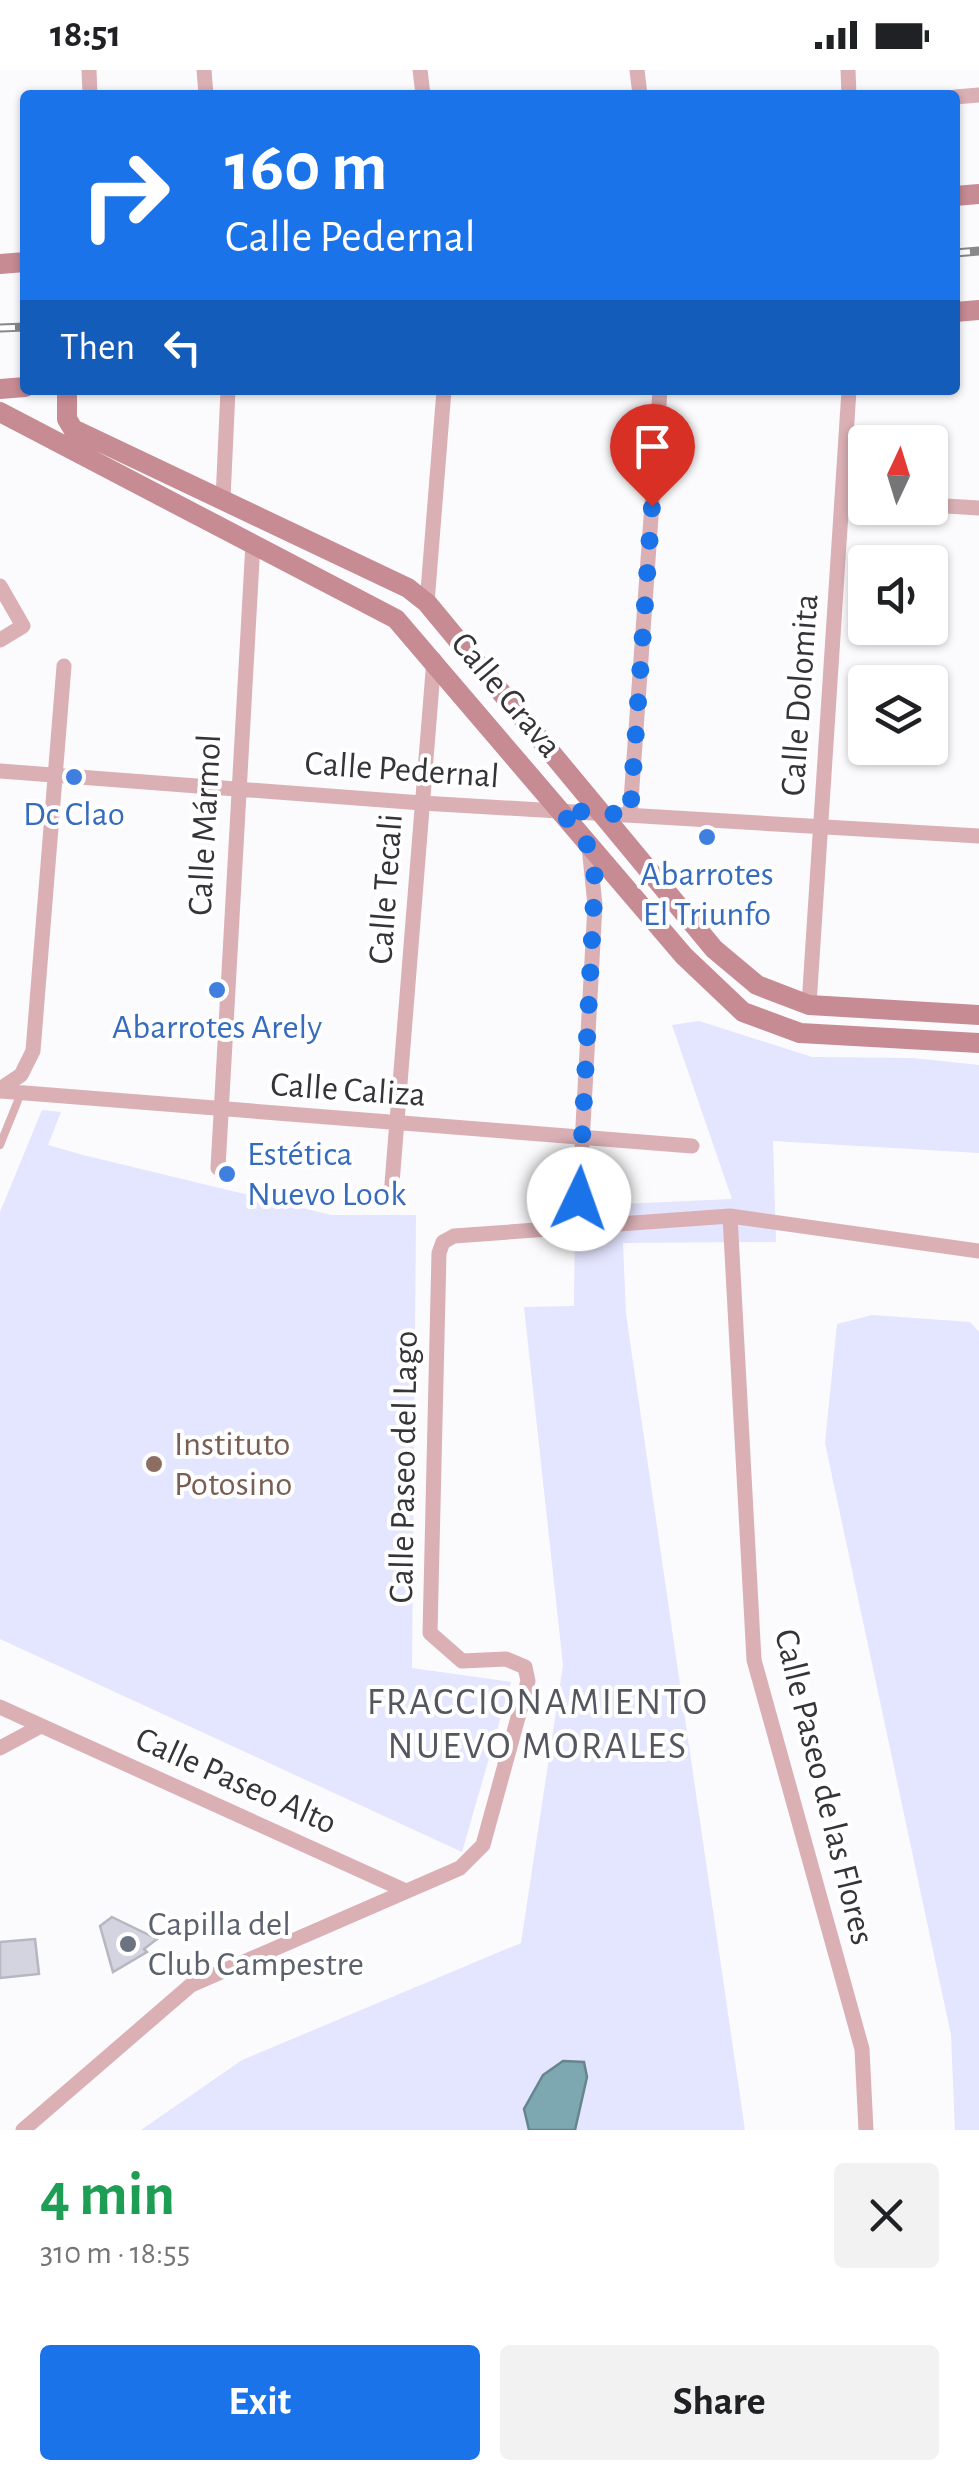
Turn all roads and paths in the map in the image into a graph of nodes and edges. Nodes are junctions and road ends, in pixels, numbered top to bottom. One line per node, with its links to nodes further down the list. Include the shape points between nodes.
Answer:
1 (67, 395): 7 (main road, Calle Grava, via 74,429)
2 (228, 395): 7 (street)
3 (444, 395): 12 (street)
4 (660, 395): 22 (street)
5 (849, 395): 23 (street, Calle Dolomita)
6 (0, 412): 10 (main road, Calle Grava)
7 (223, 499): 12 (main road, Calle Grava)
8 (948, 506): 9 (street)
9 (979, 508)
10 (253, 543): 14 (main road, Calle Grava, via 396,619); 18 (street, Calle Mármol)
11 (0, 586): 13 (street, via 23,626)
12 (427, 603): 21 (main road, Calle Grava)
13 (0, 640)
14 (434, 659): 19 (street, Calle Tecali); 20 (main road, Calle Grava)
15 (64, 666): 17 (street)
16 (0, 771): 17 (street, Calle Pedernal)
17 (56, 775): 18 (street, Calle Pedernal); 29 (street, via 33,1052 21,1075)
18 (236, 789): 19 (street, Calle Pedernal); 31 (street, Calle Mármol)
19 (422, 802): 20 (street, Calle Pedernal); 32 (street, Calle Tecali)
20 (560, 810): 21 (street, Calle Pedernal); 25 (main road, Calle Grava)
21 (603, 812): 22 (street, Calle Pedernal); 26 (main road, Calle Grava, via 714,949 758,986)
22 (630, 815): 23 (street, Calle Pedernal)
23 (820, 826): 24 (street, Calle Pedernal); 26 (street, Calle Dolomita)
24 (979, 836)
25 (589, 847): 28 (main road, Calle Grava, via 743,1012 800,1033); 33 (street, via 595,904)
26 (809, 1004): 27 (main road, Calle Grava)
27 (979, 1015)
28 (979, 1042)
29 (0, 1089): 30 (street, Calle Caliza)
30 (21, 1092): 31 (street, Calle Caliza); 34 (lane)
31 (221, 1110): 32 (street, Calle Caliza); 36 (street, Calle Mármol)
32 (399, 1124): 33 (street, Calle Caliza); 37 (street, Calle Tecali)
33 (582, 1137): 35 (street, Calle Caliza); 38 (street)
34 (0, 1145)
35 (692, 1146)
36 (218, 1168)
37 (391, 1196)
38 (579, 1199)
39 (730, 1216): 40 (street); 44 (street, Calle Paseo del Lago, via 443,1242 430,1633 462,1660 506,1659 525,1667 528,1681 483,1844 460,1868); 46 (street, Calle Paseo de las Flores, via 754,1660 862,2048)
40 (979, 1251)
41 (0, 1707): 42 (street, Calle Paseo Alto)
42 (42, 1726): 43 (street); 44 (street, Calle Paseo Alto)
43 (0, 1748)
44 (406, 1891): 45 (street, Calle Paseo del Lago, via 191,1985)
45 (23, 2130)
46 (866, 2130)

